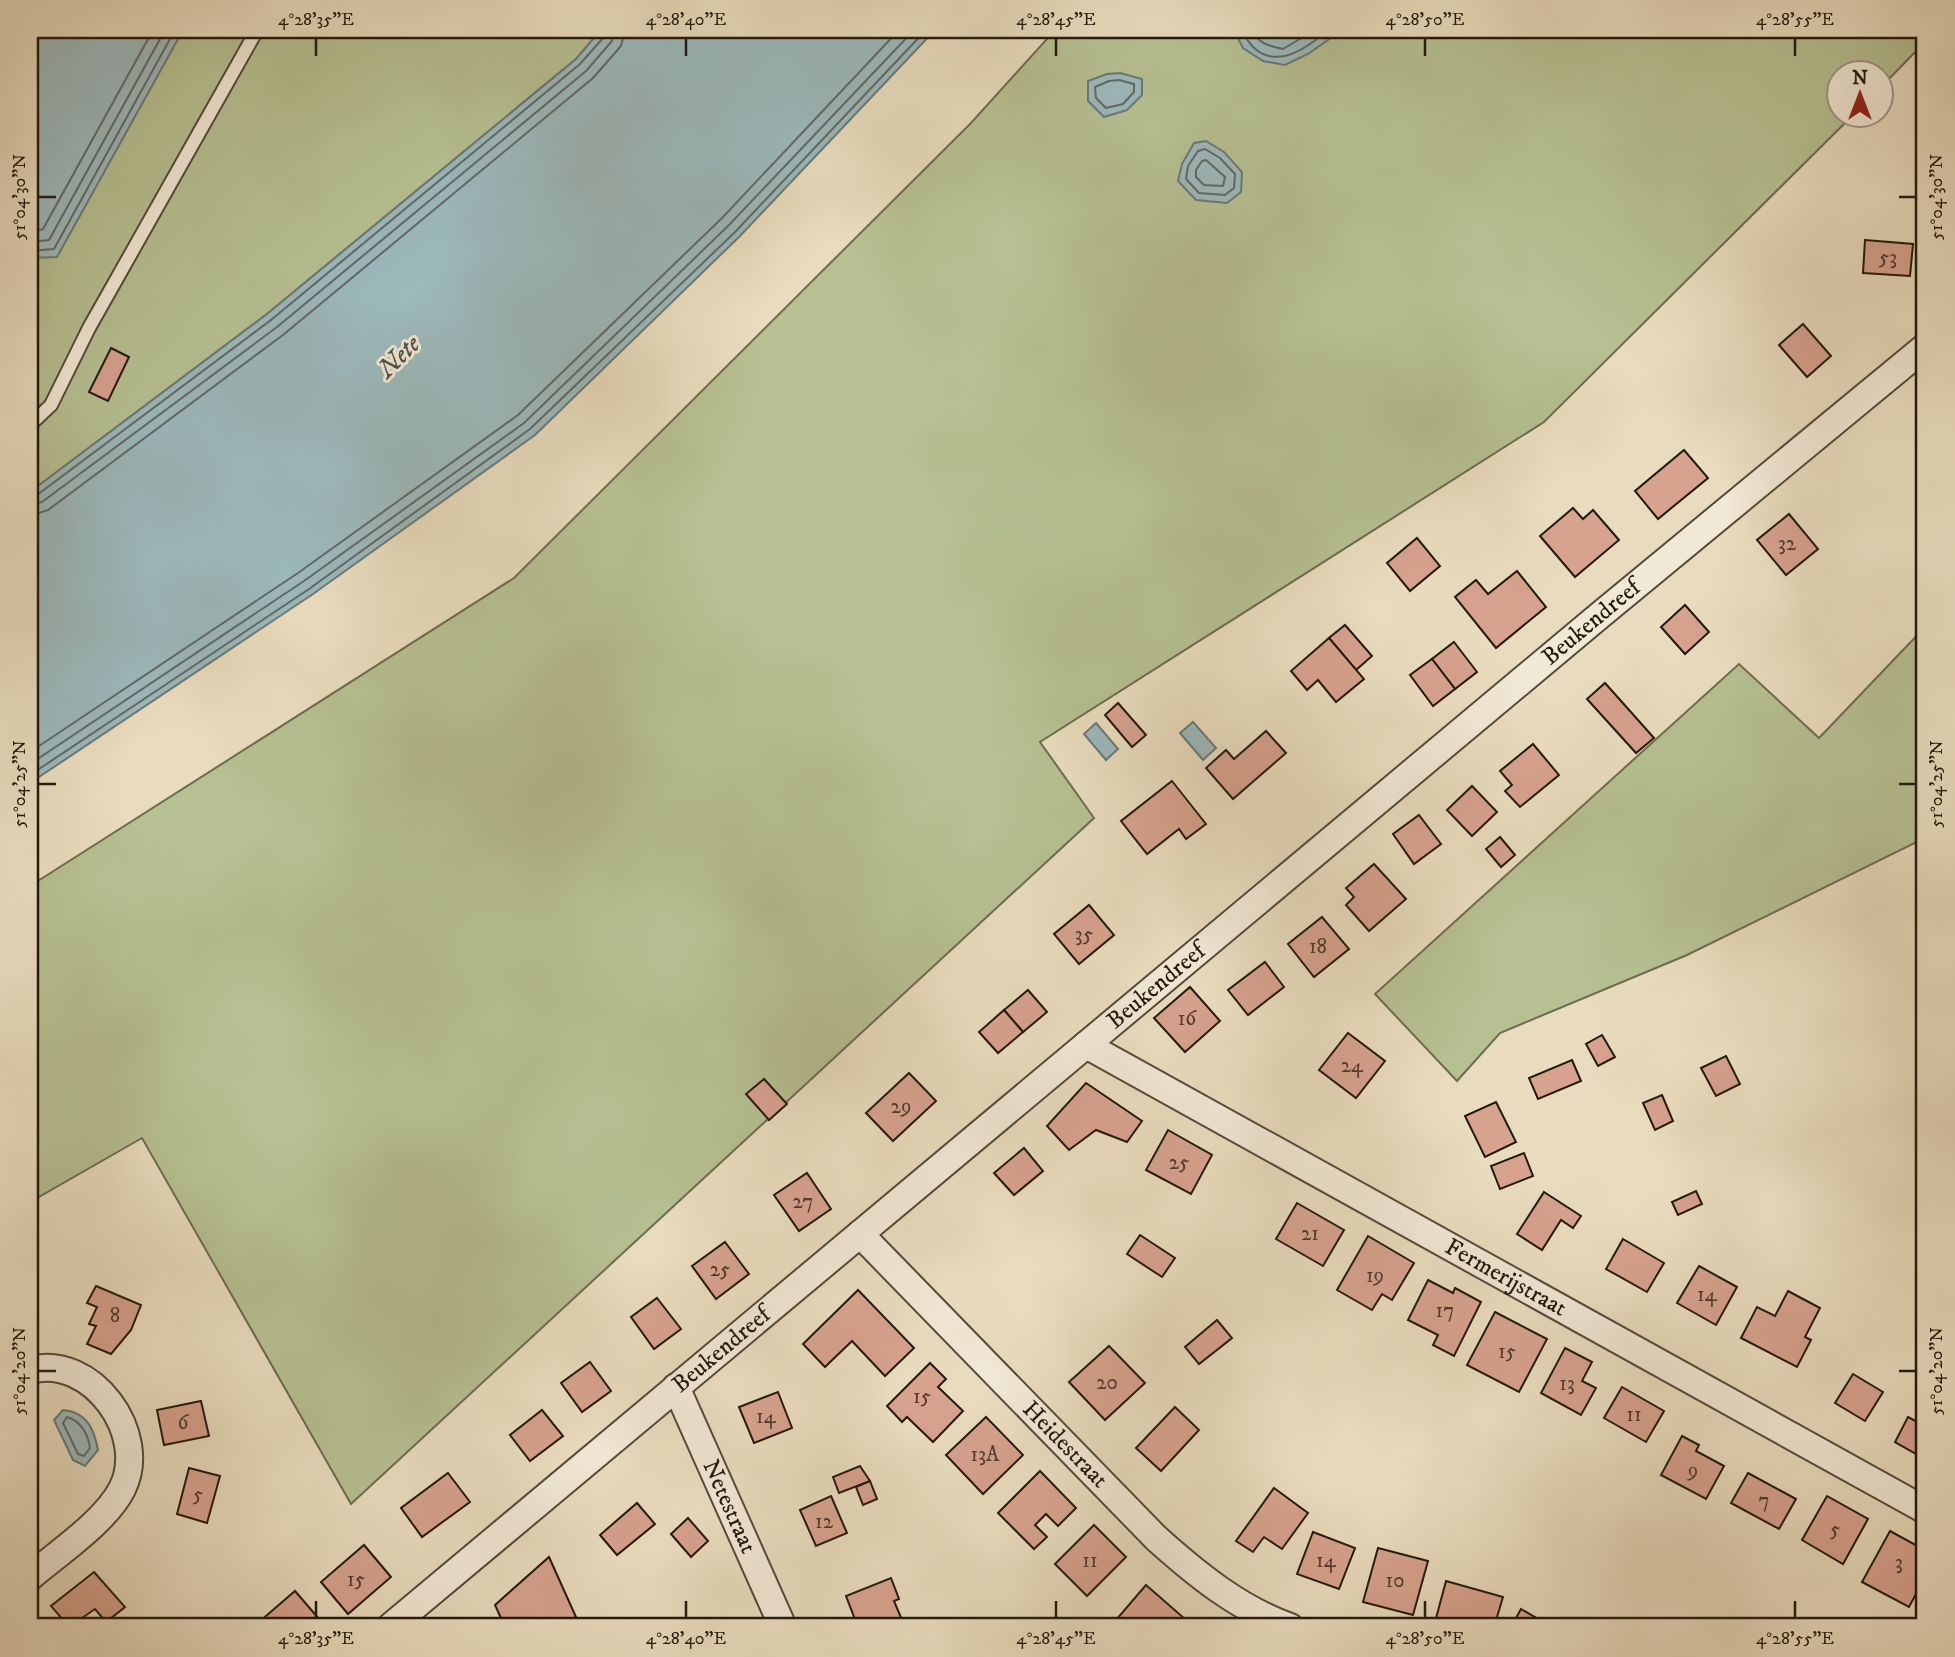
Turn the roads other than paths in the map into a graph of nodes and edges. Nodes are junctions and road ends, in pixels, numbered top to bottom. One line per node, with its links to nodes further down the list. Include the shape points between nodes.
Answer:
1 (257, 30): 3 (lane, via 89,328 51,405)
2 (1925, 347): 4 (street, Beukendreef)
3 (30, 425)
4 (1086, 1045): 5 (street, Beukendreef); 8 (street, Fermerijstraat)
5 (860, 1234): 7 (street, Beukendreef); 12 (street, Heidestraat, via 1156,1538 1233,1599)
6 (30, 1370): 9 (street, via 74,1374 104,1396 124,1429 129,1464 124,1485 107,1512)
7 (676, 1387): 10 (street, Beukendreef); 11 (street, Netestraat)
8 (1925, 1510)
9 (30, 1577)
10 (390, 1627)
11 (783, 1627)
12 (1290, 1627)

